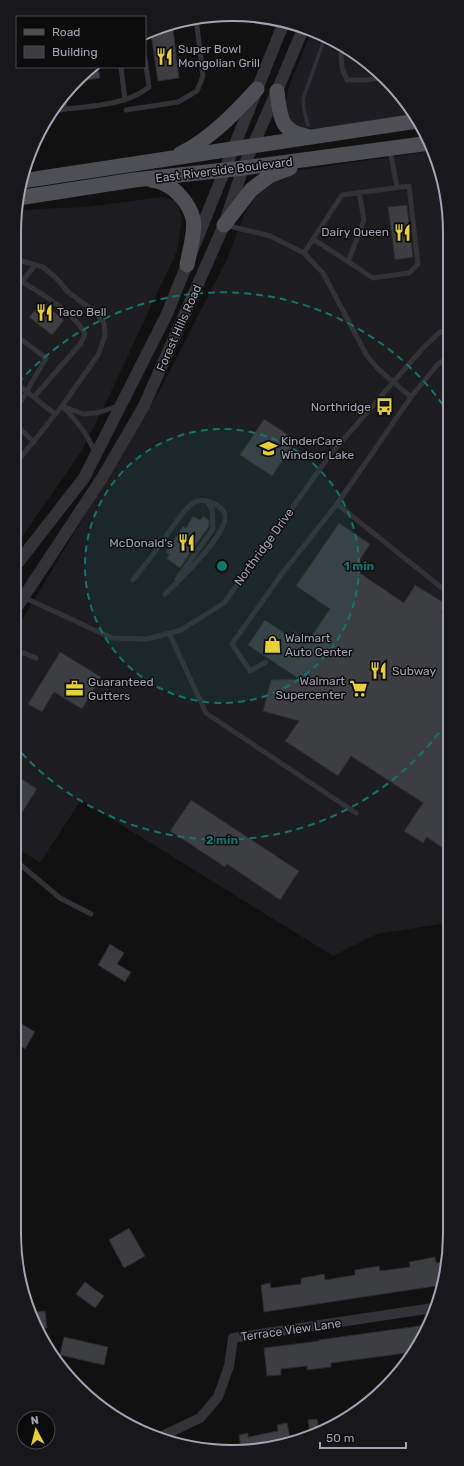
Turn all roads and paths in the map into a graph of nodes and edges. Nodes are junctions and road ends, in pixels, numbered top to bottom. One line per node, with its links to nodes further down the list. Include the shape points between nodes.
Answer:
1 (197, 24): 14 (lane, via 203,76 197,91 178,102)
2 (282, 27): 8 (street, Forest Hills Road)
3 (302, 33): 9 (street, Forest Hills Road)
4 (343, 53): 7 (lane, via 342,68 347,80)
5 (146, 65): 10 (lane, via 149,87)
6 (121, 68): 10 (lane)
7 (376, 78)
8 (257, 89): 19 (street, Forest Hills Road); 22 (main road, via 193,148)
9 (278, 91): 16 (main road, via 281,118 288,129 298,135 310,137); 18 (street, Forest Hills Road)
10 (125, 100): 12 (lane)
11 (64, 105): 12 (lane)
12 (65, 109): 13 (lane)
13 (61, 110)
14 (126, 110)
15 (412, 122): 16 (main road, East Riverside Boulevard)
16 (325, 135): 18 (main road, East Riverside Boulevard)
17 (423, 143): 20 (main road, East Riverside Boulevard)
18 (252, 146): 19 (main road, East Riverside Boulevard); 23 (street, Forest Hills Road)
19 (235, 148): 22 (main road, East Riverside Boulevard); 24 (street, Forest Hills Road)
20 (390, 149): 21 (main road, East Riverside Boulevard); 27 (lane)
21 (334, 156): 23 (main road, East Riverside Boulevard); 30 (main road, via 269,176 251,190)
22 (169, 159): 26 (main road, East Riverside Boulevard)
23 (243, 168): 24 (main road, East Riverside Boulevard); 30 (street, Forest Hills Road)
24 (224, 170): 25 (main road, East Riverside Boulevard); 36 (street, Forest Hills Road)
25 (146, 179): 29 (main road, East Riverside Boulevard); 36 (main road, via 163,183 179,193 186,203 193,218 194,229)
26 (27, 180)
27 (397, 187): 28 (lane); 34 (lane, via 409,186 418,264 409,274 374,278)
28 (359, 192): 31 (lane, via 342,195); 34 (lane, via 364,220)
29 (24, 197)
30 (224, 225): 32 (lane, via 270,236); 59 (street, Forest Hills Road, via 144,406 102,478)
31 (313, 239): 32 (lane); 34 (lane)
32 (304, 253): 41 (lane, via 323,273 367,356 378,369)
33 (21, 261): 35 (lane)
34 (348, 262)
35 (35, 265): 37 (lane); 48 (lane, via 43,267 68,292 94,311 104,323 105,336 98,355)
36 (187, 265): 47 (street, Forest Hills Road, via 167,314)
37 (22, 282): 44 (lane, via 48,298 82,326 85,334 82,343)
38 (443, 331): 41 (lane, Northridge Drive, via 423,348)
39 (21, 339): 43 (lane, via 46,358)
40 (443, 361): 45 (lane)
41 (394, 381): 45 (lane); 61 (lane, Northridge Drive, via 330,455 224,603 181,630)
42 (21, 387): 43 (lane)
43 (28, 392): 44 (lane); 46 (lane)
44 (34, 397): 49 (lane)
45 (411, 397): 55 (lane)
46 (21, 402)
47 (121, 405): 48 (lane, via 97,413 83,414); 52 (street, Forest Hills Road)
48 (62, 406): 49 (lane); 52 (lane, via 82,427)
49 (55, 414): 51 (lane)
50 (21, 430): 51 (lane)
51 (34, 442): 53 (lane)
52 (96, 454): 56 (street, Forest Hills Road, via 84,478)
53 (21, 457)
54 (207, 501): 54 (lane, via 224,511 222,528 192,568 165,594 212,529 212,510); 57 (lane, via 200,500 186,508)
55 (337, 504): 58 (lane); 64 (lane, via 232,644 250,671)
56 (21, 559)
57 (133, 580)
58 (443, 589)
59 (21, 594)
60 (21, 598): 61 (lane, Northridge Drive, via 112,638 147,638)
61 (169, 633): 65 (lane, via 206,713)
62 (21, 653): 63 (lane)
63 (36, 658)
64 (266, 662)
65 (356, 813)
66 (21, 865): 67 (lane, via 60,898)
67 (91, 914)
68 (429, 1309): 69 (street, Terrace View Lane, via 233,1338 229,1366 218,1397 200,1418)
69 (165, 1434)

